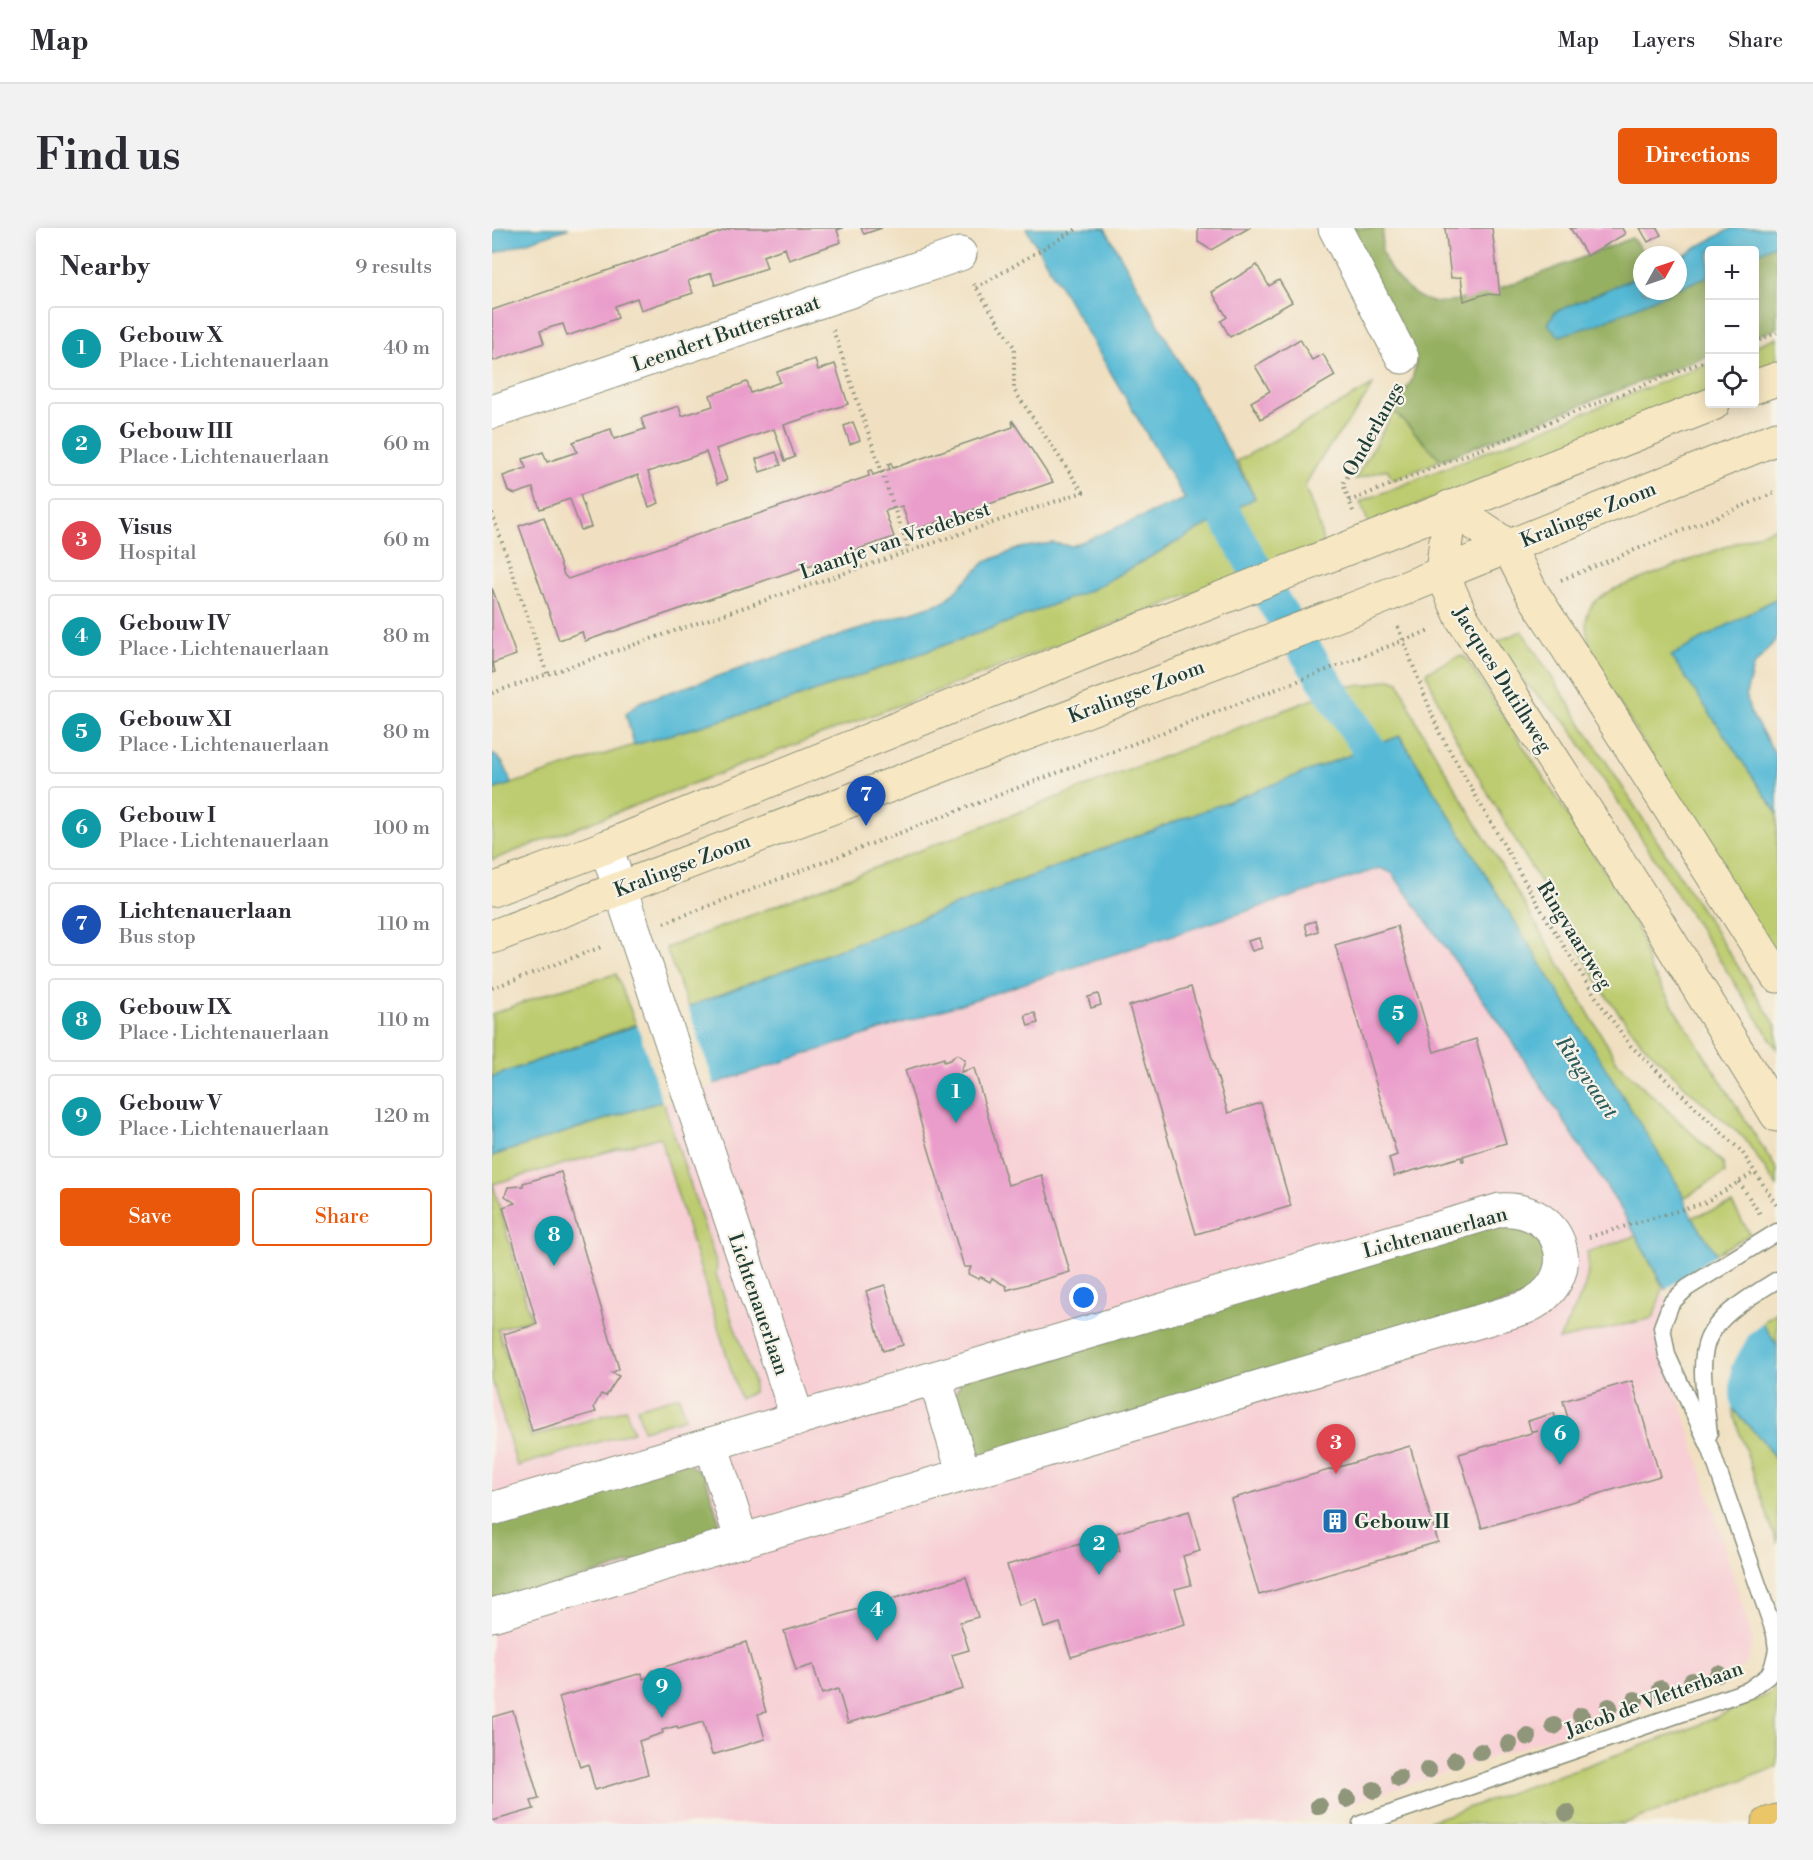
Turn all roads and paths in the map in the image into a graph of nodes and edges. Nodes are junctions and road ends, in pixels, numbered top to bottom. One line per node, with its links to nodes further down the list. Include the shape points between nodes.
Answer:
1 (1078, 228): 18 (path, Laantje van Vredebest, via 976,288 1014,347 1014,390 1083,492)
2 (1335, 228): 7 (street, Onderlangs)
3 (960, 254): 4 (street, Leendert Butterstraat)
4 (823, 301): 12 (street, Leendert Butterstraat); 18 (path)
5 (1777, 333): 6 (path)
6 (1759, 340)
7 (1402, 357): 8 (path, Onderlangs, via 1404,380 1343,484 1349,501)
8 (1705, 361)
9 (1777, 379): 10 (main road)
10 (1759, 386)
11 (1705, 407): 15 (main road)
12 (492, 412)
13 (1777, 438): 17 (main road, Kralingse Zoom)
14 (1777, 492): 20 (path)
15 (1450, 507): 17 (main road); 19 (main road); 23 (main road)
16 (492, 513): 21 (path)
17 (1508, 546): 19 (main road, Kralingse Zoom); 28 (main road, via 1530,591)
18 (909, 551): 21 (path, Laantje van Vredebest)
19 (1442, 573): 24 (main road, Kralingse Zoom); 30 (main road, Jacques Dutilhweg, via 1462,618)
20 (1576, 573)
21 (547, 674): 22 (path, Laantje van Vredebest)
22 (492, 693)
23 (606, 847): 24 (street, Lichtenauerlaan); 25 (main road)
24 (619, 888): 26 (street, Lichtenauerlaan); 27 (main road, Kralingse Zoom)
25 (492, 890)
26 (635, 934): 29 (path); 31 (path, Ringvaartweg, via 1403,641 1439,732 1540,908 1616,1029 1737,1146); 37 (street, Lichtenauerlaan)
27 (492, 937)
28 (1777, 976)
29 (492, 988)
30 (1777, 1115)
31 (1755, 1172): 32 (path, Ringvaartweg); 34 (path, via 1704,1203)
32 (1777, 1206)
33 (1777, 1232): 39 (lane, Jacob de Vletterbaan, via 1687,1288 1671,1304 1662,1327 1667,1355)
34 (1602, 1233)
35 (1770, 1284): 39 (lane, Jacob de Vletterbaan, via 1730,1309 1710,1330 1701,1369)
36 (935, 1378): 37 (street, Lichtenauerlaan); 40 (street); 40 (street, Lichtenauerlaan, via 1500,1210 1515,1209 1544,1221 1560,1246 1561,1266 1555,1284 1537,1303 1524,1308)
37 (798, 1419): 38 (street, Lichtenauerlaan)
38 (711, 1444): 41 (street, Lichtenauerlaan); 42 (street)
39 (1711, 1450): 45 (lane, Jacob de Vletterbaan, via 1775,1634 1777,1650 1767,1676 1749,1690)
40 (964, 1475): 42 (street, Lichtenauerlaan)
41 (492, 1509)
42 (742, 1541): 43 (street, Lichtenauerlaan)
43 (492, 1615)
44 (1777, 1821): 46 (highway)
45 (1361, 1824)
46 (1768, 1824)

